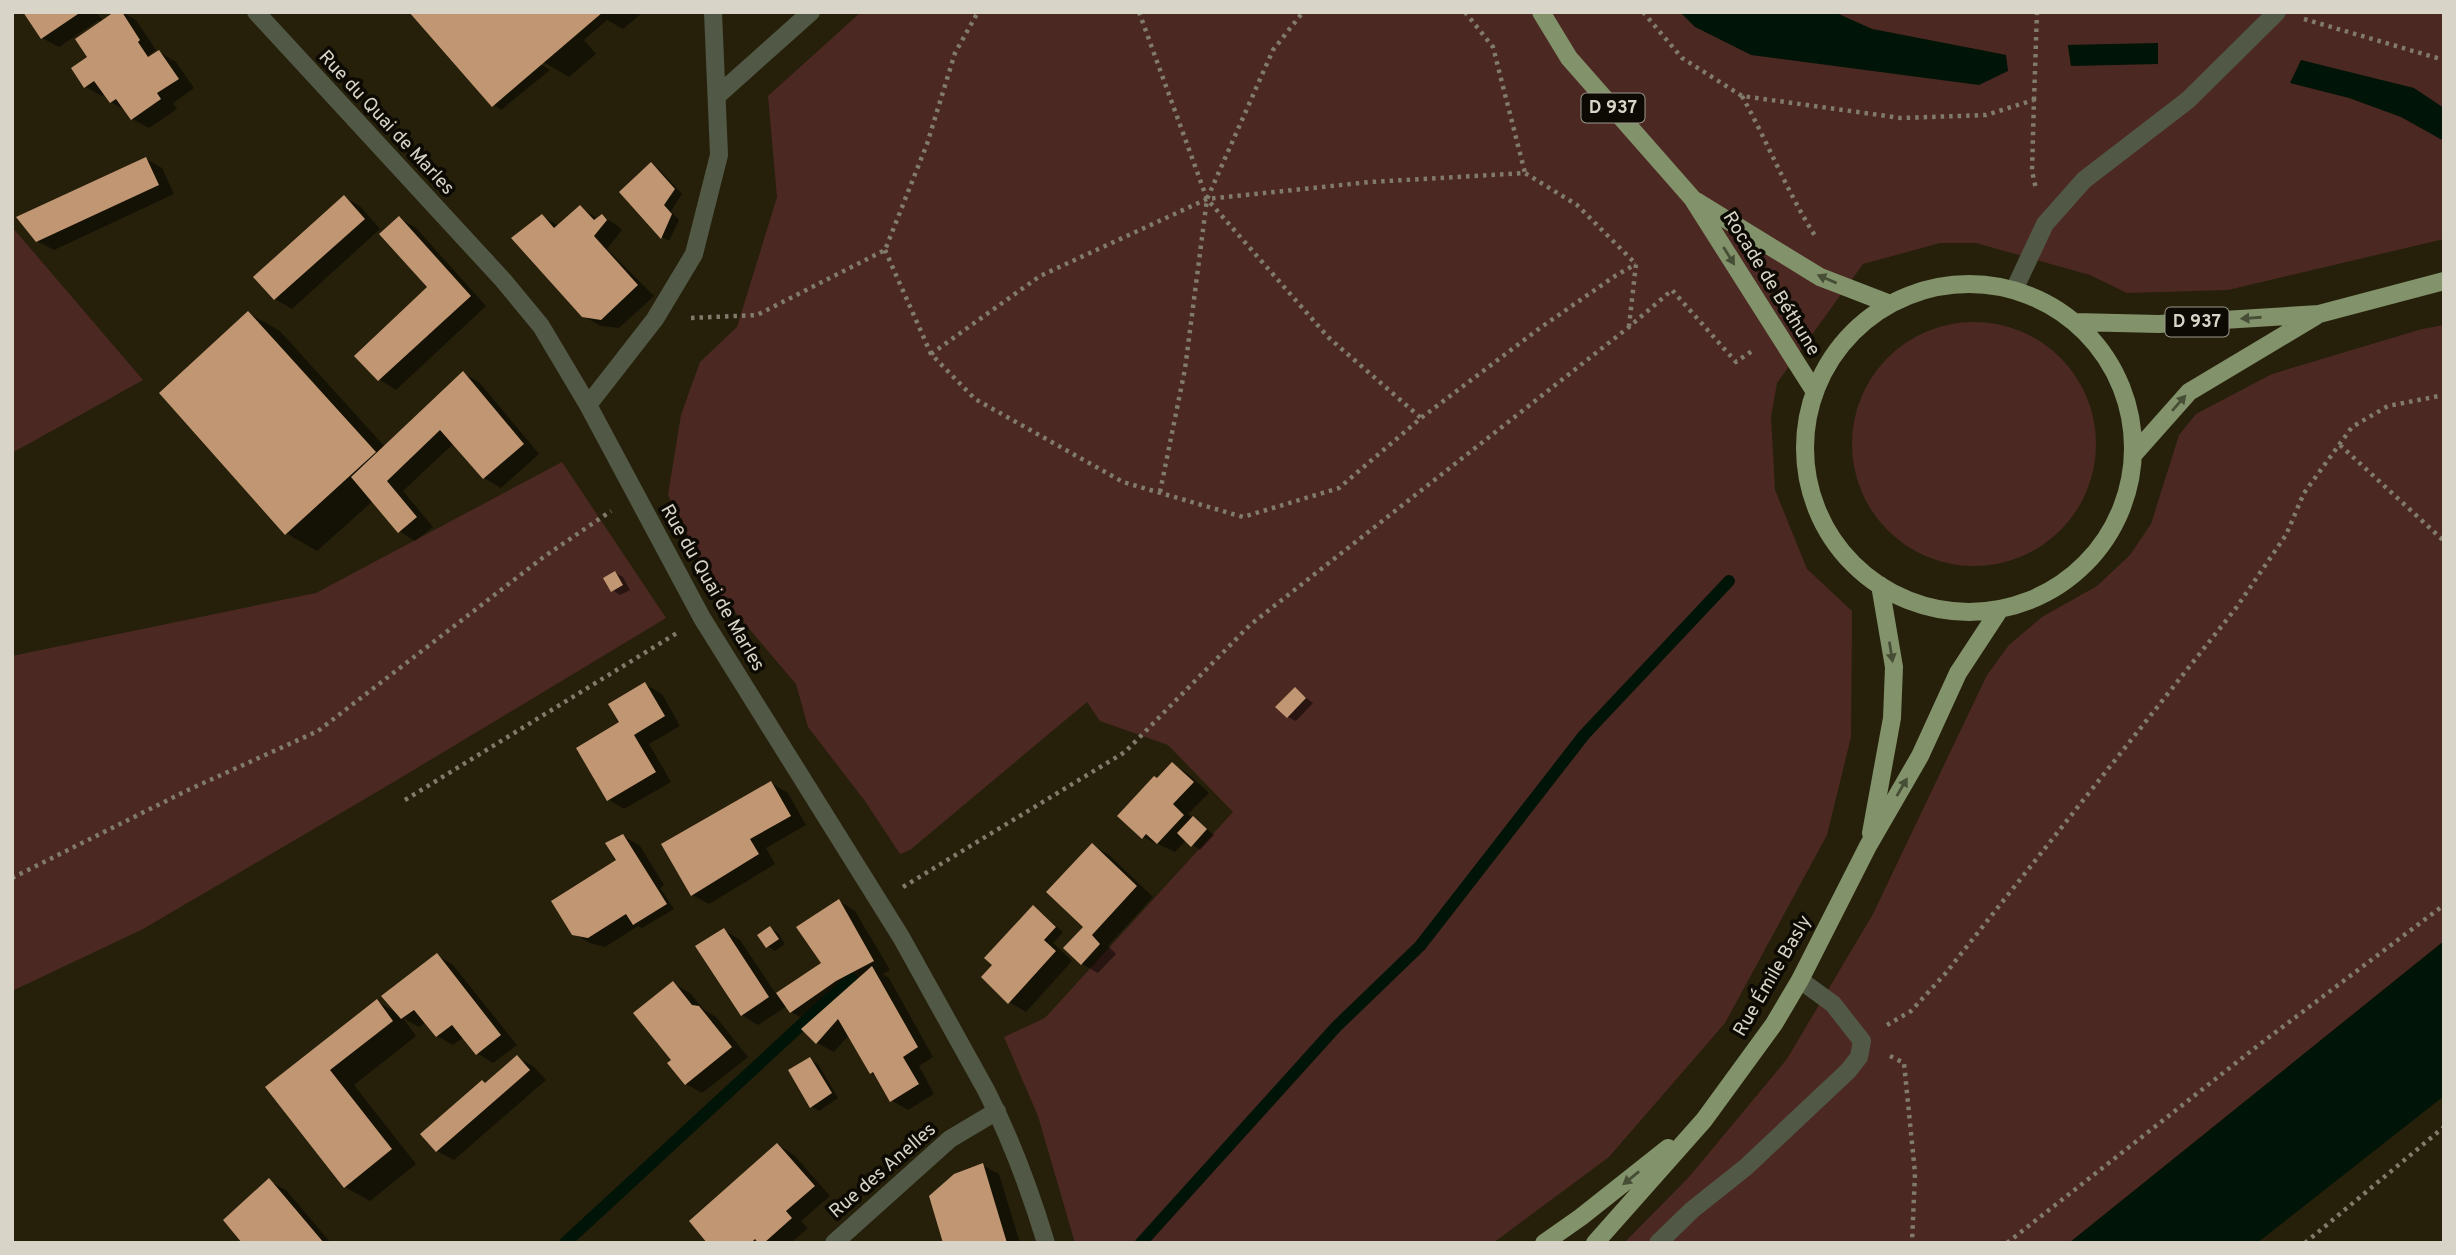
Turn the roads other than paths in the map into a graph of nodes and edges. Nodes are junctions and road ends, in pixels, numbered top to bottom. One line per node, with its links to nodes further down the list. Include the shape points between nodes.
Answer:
1 (256, 12): 14 (street, Rue du Quai de Marles, via 503,280 541,326)
2 (713, 12): 6 (street)
3 (811, 12): 6 (street)
4 (1541, 12): 7 (main road, Rocade de Béthune / D 937, via 1569,58)
5 (2286, 14): 9 (street, via 2188,100 2084,180 2045,224)
6 (717, 96): 14 (street, via 719,155 694,254 655,319)
7 (1692, 198): 10 (main road, Rocade de Béthune / D 937, one-way to 7, via 1820,277); 13 (main road, Rocade de Béthune / D 937, one-way to 13)
8 (2444, 281): 11 (main road, D 937)
9 (2014, 290): 10 (main road, via 1972,284 1930,288); 12 (main road, via 2046,302)
10 (1890, 304): 13 (main road, via 1858,326 1833,356)
11 (2319, 314): 12 (main road, D 937, one-way to 12, via 2159,324); 15 (main road, D 937, one-way to 11, via 2189,392)
12 (2075, 322): 15 (main road, via 2108,359 2129,405)
13 (1815, 392): 16 (main road, via 1805,435 1808,479 1815,500 1822,520 1846,556)
14 (588, 405): 20 (street, Rue du Quai de Marles, via 702,618 879,903)
15 (2134, 454): 17 (main road, via 2127,498 2108,537 2078,571 2042,595)
16 (1880, 585): 17 (main road, via 1917,603 1945,609); 18 (main road, one-way to 18, via 1894,667 1892,718)
17 (2000, 609): 18 (main road, one-way to 17, via 1920,757 1958,673)
18 (1868, 846): 19 (main road, Rue Émile Basly)
19 (1800, 980): 21 (main road, Rue Émile Basly); 26 (street, via 1833,1004 1862,1041 1858,1057 1746,1167)
20 (997, 1111): 22 (street, Rue des Anelles, via 950,1139); 23 (street, Rue du Quai de Marles, via 1031,1192)
21 (1704, 1120): 24 (main road, Rue Émile Basly, one-way to 24); 25 (main road, Rue Émile Basly)
22 (834, 1243)
23 (1046, 1243)
24 (1544, 1243)
25 (1595, 1243)
26 (1658, 1243)

